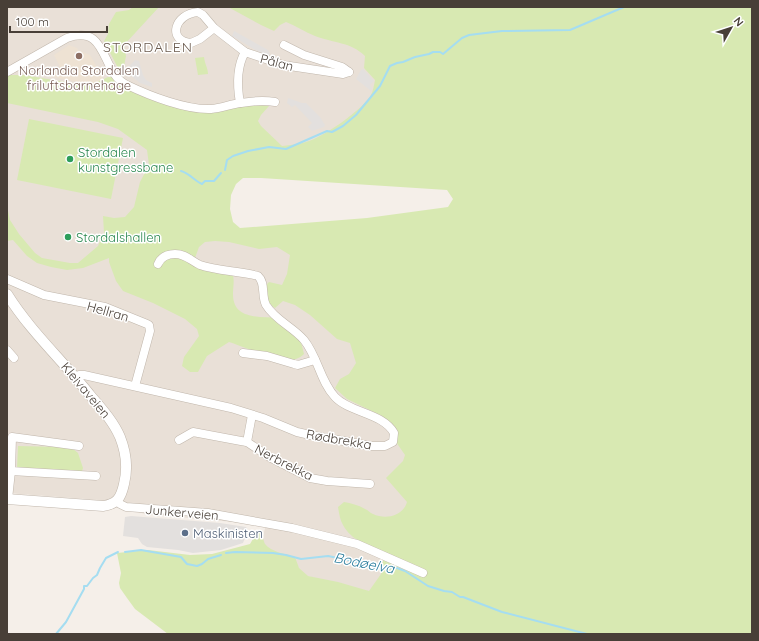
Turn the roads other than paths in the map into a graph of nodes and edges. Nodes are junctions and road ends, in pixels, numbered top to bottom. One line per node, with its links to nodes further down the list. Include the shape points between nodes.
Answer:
1 (214, 28): 1 (street, Pålan, via 191,44 181,40 177,33 180,20 198,12); 3 (street, Pålan)
2 (284, 45): 3 (street, Pålan, via 349,72 343,74 283,65)
3 (245, 52): 6 (street, via 238,72)
4 (7, 72): 6 (street, via 67,38 77,35 92,39 99,45 115,76 131,87 188,107 210,109)
5 (275, 102): 6 (street, via 262,100)
6 (240, 103)
7 (158, 264): 13 (street, Rødbrekka, via 166,256 182,254 202,266 258,276 266,305 300,335)
8 (7, 279): 15 (street, Hellran, via 44,295 105,307 147,324 150,331)
9 (7, 294): 14 (street, Kleivaveien, via 32,328)
10 (7, 350): 12 (street)
11 (243, 353): 13 (street, via 267,356 298,365)
12 (14, 358)
13 (315, 360): 16 (street, Rødbrekka, via 335,397 389,425 394,433 390,445 379,446 310,435)
14 (76, 377): 15 (street, Rødbrekka, via 84,375); 25 (street, Kleivaveien, via 111,421 122,442 126,471 124,487)
15 (135, 386): 16 (street, Rødbrekka)
16 (252, 415): 19 (street, Nerbrekka)
17 (10, 437): 20 (street); 21 (street)
18 (179, 440): 19 (street, Nerbrekka, via 189,432 196,432)
19 (247, 442): 23 (street, Nerbrekka, via 310,478)
20 (79, 446)
21 (10, 471): 22 (street); 24 (street)
22 (96, 476)
23 (370, 484)
24 (7, 499): 25 (street, via 103,506)
25 (117, 501): 26 (street, Junkerveien, via 126,507 208,513 323,535 357,544)
26 (423, 573)

